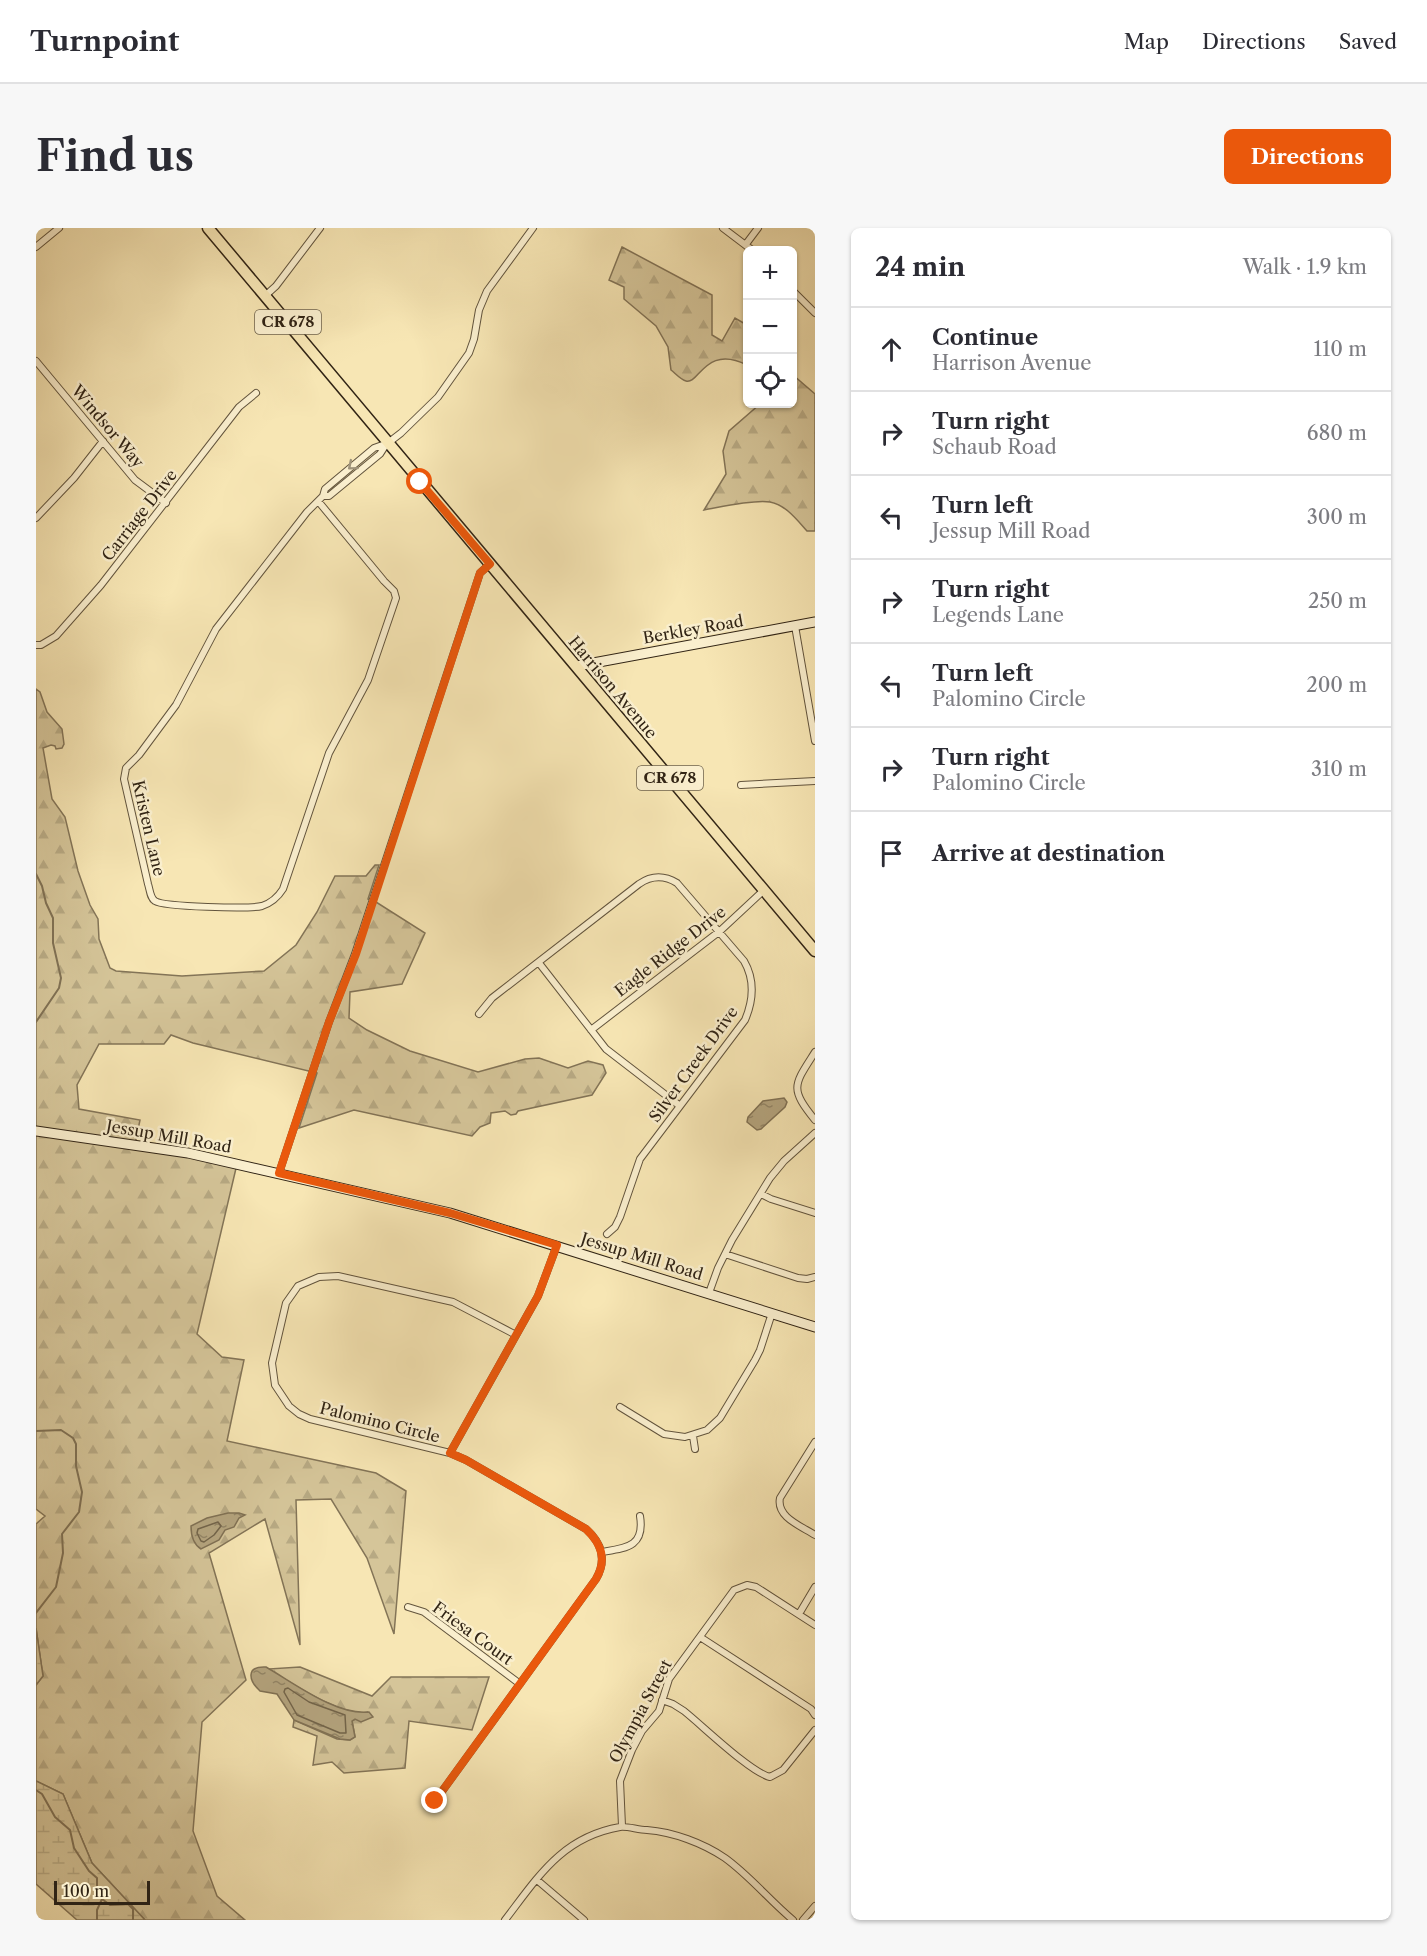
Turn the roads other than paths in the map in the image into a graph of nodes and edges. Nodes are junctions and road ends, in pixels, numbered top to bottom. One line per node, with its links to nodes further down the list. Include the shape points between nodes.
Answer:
1 (59, 228): 8 (street)
2 (208, 228): 9 (main road, CR 678)
3 (320, 228): 9 (street)
4 (533, 228): 15 (street, Kristen Lane, via 484,297 473,342 459,369 429,407)
5 (723, 228): 7 (street)
6 (758, 228): 7 (street)
7 (746, 244)
8 (36, 247)
9 (266, 295): 15 (main road, CR 678)
10 (797, 295): 11 (street)
11 (815, 313)
12 (36, 361): 14 (street, Windsor Way)
13 (256, 393): 17 (street, Carriage Drive, via 239,407)
14 (103, 441): 17 (street, Windsor Way, via 135,480); 18 (street)
15 (388, 443): 16 (street, Kristen Lane, via 338,489); 19 (main road, Harrison Avenue / CR 678)
16 (318, 501): 16 (street, Kristen Lane, via 396,594 368,680 332,745 283,889 275,898 254,907 156,902 148,884 124,770 176,705 231,609)
17 (166, 503): 22 (street, Carriage Drive, via 64,628)
18 (36, 518)
19 (490, 564): 23 (main road, Harrison Avenue / CR 678); 38 (street, via 480,573 356,954)
20 (815, 622): 21 (street, Berkley Road)
21 (795, 626): 23 (street, Berkley Road); 24 (street)
22 (36, 645)
23 (577, 666): 27 (main road, Harrison Avenue / CR 678)
24 (815, 741)
25 (815, 781): 26 (street)
26 (741, 785)
27 (763, 891): 28 (street, Eagle Ridge Drive); 29 (main road, Harrison Avenue / CR 678)
28 (720, 931): 30 (street, Silver Creek Drive, via 677,883 655,877 639,884); 32 (street, Eagle Ridge Drive); 34 (street, Silver Creek Drive, via 748,968 752,991 749,1011)
29 (815, 951)
30 (539, 963): 31 (street, Silver Creek Drive, via 492,998); 32 (street)
31 (479, 1014)
32 (591, 1030): 34 (street, via 614,1057)
33 (815, 1052): 35 (street, via 798,1080 797,1089 800,1101)
34 (680, 1106): 41 (street, Silver Creek Drive, via 640,1159 620,1217)
35 (815, 1120)
36 (36, 1131): 38 (street, Jessup Mill Road, via 160,1148)
37 (815, 1133): 39 (street, via 784,1161)
38 (279, 1173): 42 (street, Jessup Mill Road, via 450,1213)
39 (761, 1194): 40 (street); 43 (street)
40 (815, 1213)
41 (607, 1233)
42 (557, 1245): 45 (street, Jessup Mill Road); 48 (street, via 538,1296)
43 (725, 1254): 44 (street, via 802,1279); 45 (street)
44 (815, 1277)
45 (710, 1293): 46 (street, Jessup Mill Road)
46 (772, 1313): 47 (street, Jessup Mill Road); 50 (street, via 760,1350 720,1418)
47 (815, 1327)
48 (516, 1335): 53 (street); 53 (street, Palomino Circle, via 463,1305 338,1276 325,1275 308,1281 291,1295 272,1363 275,1384 289,1406 310,1419)
49 (620, 1407): 50 (street, via 664,1434)
50 (693, 1436): 52 (street)
51 (815, 1442): 55 (street, via 779,1504 787,1517)
52 (695, 1449)
53 (450, 1453): 56 (street, Palomino Circle, via 586,1529)
54 (640, 1516): 56 (street, via 642,1532 637,1540 625,1548)
55 (815, 1535)
56 (602, 1552): 62 (street, via 603,1563 596,1579)
57 (815, 1587): 59 (street)
58 (408, 1607): 62 (street, Friesa Court, via 424,1612)
59 (799, 1614): 60 (street); 61 (street, Olympia Street, via 747,1585 734,1590)
60 (815, 1625)
61 (700, 1637): 63 (street, Olympia Street, via 669,1679); 64 (street)
62 (520, 1684): 66 (street)
63 (662, 1700): 65 (street, via 684,1711 770,1778 783,1770); 67 (street, Olympia Street, via 659,1711 642,1731 620,1781)
64 (815, 1715)
65 (815, 1730)
66 (435, 1801)
67 (622, 1826): 68 (street, via 594,1834 567,1849 545,1867); 72 (street, via 668,1833 712,1850)
68 (537, 1880): 70 (street); 71 (street)
69 (815, 1906): 73 (street)
70 (505, 1920)
71 (584, 1920)
72 (793, 1920)
73 (803, 1920)

